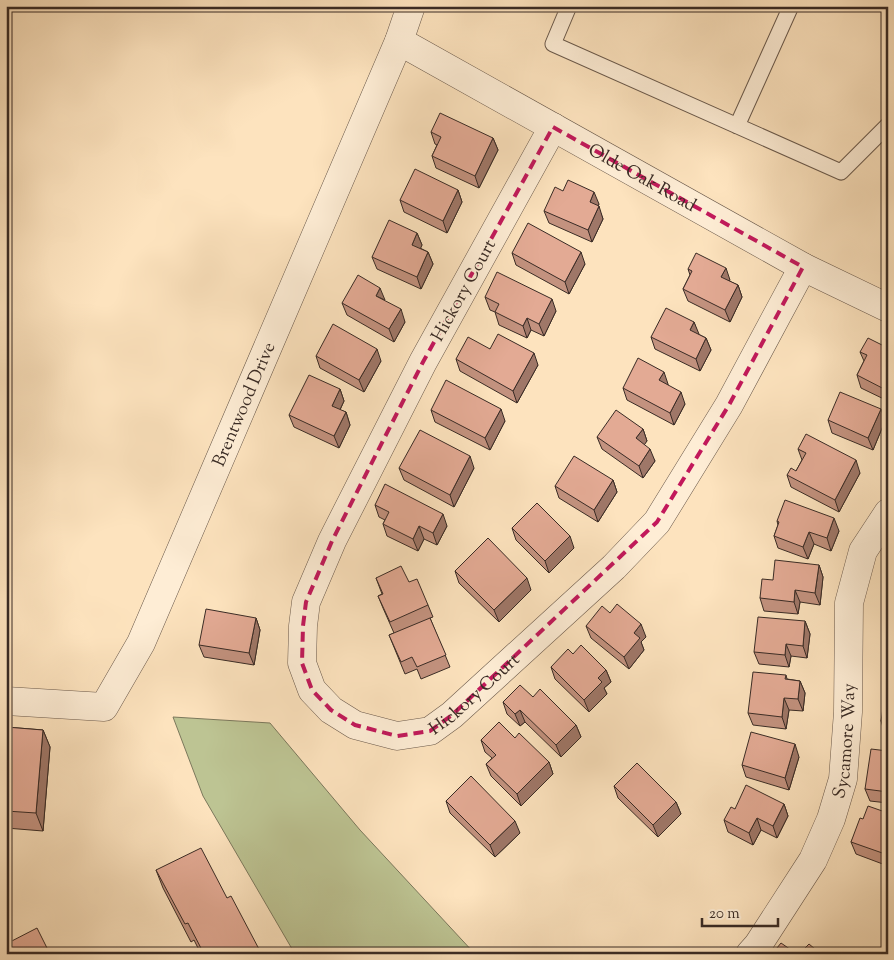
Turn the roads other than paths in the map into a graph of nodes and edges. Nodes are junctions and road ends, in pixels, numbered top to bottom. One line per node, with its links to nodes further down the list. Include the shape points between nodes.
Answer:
1 (411, 6): 4 (street, Brentwood Drive)
2 (569, 6): 6 (lane, via 553,44)
3 (791, 6): 6 (lane)
4 (399, 41): 7 (street, Olde Oak Road); 11 (street, Brentwood Drive, via 141,643 104,707)
5 (888, 125): 6 (lane, via 841,172)
6 (737, 126)
7 (553, 127): 8 (street, Olde Oak Road); 8 (street, Hickory Court, via 423,362 332,541 306,602 302,663 312,690 331,710 355,726 397,736 430,731 452,715 614,567 657,522 729,405)
8 (803, 267): 9 (street, Olde Oak Road)
9 (888, 308)
10 (888, 513): 12 (street, Sycamore Way, via 863,551 849,603 848,712 843,779 831,819 813,860)
11 (6, 702)
12 (750, 954)

